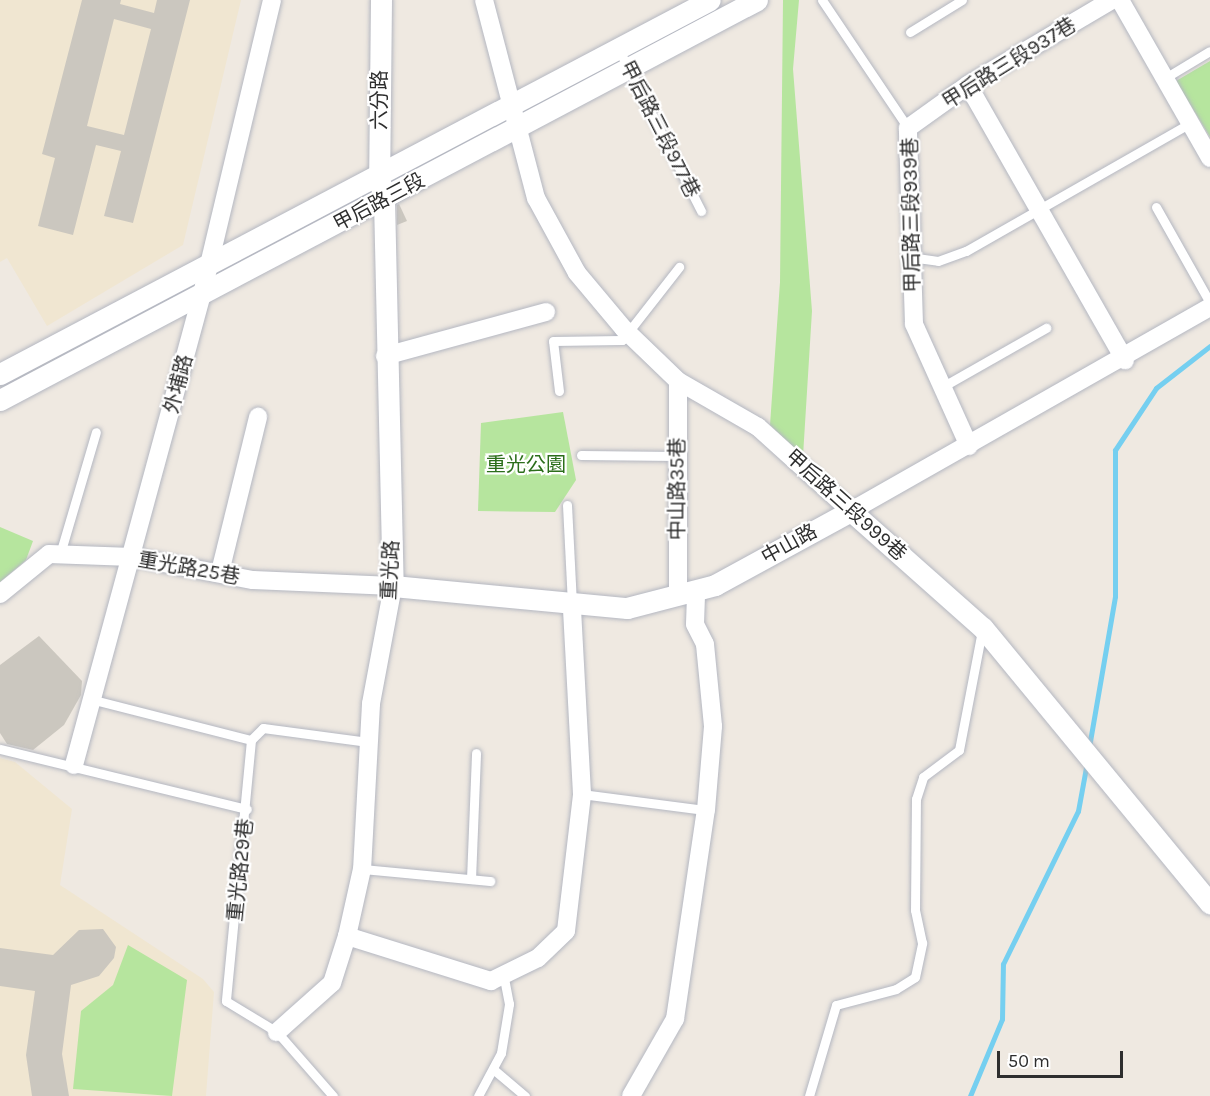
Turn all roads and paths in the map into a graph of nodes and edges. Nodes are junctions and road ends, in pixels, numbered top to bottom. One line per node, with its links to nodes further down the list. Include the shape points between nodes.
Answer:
1 (272, 0): 26 (street, 外埔路)
2 (381, 0): 20 (street, 六分路)
3 (484, 0): 15 (street, 甲后路三段999巷)
4 (710, 0): 12 (street, 甲后路三段)
5 (757, 0): 12 (street, 甲后路三段)
6 (822, 0): 18 (lane, 甲后路三段939巷)
7 (962, 0): 10 (lane)
8 (1112, 0): 14 (street, 甲后路三段937巷)
9 (1120, 0): 13 (street)
10 (910, 32)
11 (1210, 51): 13 (lane)
12 (624, 57): 15 (street, 甲后路三段); 17 (street, 甲后路三段); 23 (lane, 甲后路三段977巷)
13 (1165, 78): 16 (street)
14 (968, 85): 18 (street, 甲后路三段937巷); 24 (street)
15 (507, 105): 17 (street, 甲后路三段999巷); 20 (street, 甲后路三段)
16 (1190, 123): 19 (street); 24 (lane)
17 (516, 128): 21 (street, 甲后路三段); 32 (street, 甲后路三段999巷, via 536,198 577,273)
18 (908, 128): 25 (street, 甲后路三段939巷)
19 (1209, 153)
20 (379, 177): 21 (street, 六分路); 26 (street, 甲后路三段)
21 (384, 200): 28 (street, 甲后路三段); 33 (street, 重光路)
22 (1156, 207): 29 (lane)
23 (701, 211)
24 (1041, 211): 25 (lane, via 966,251 938,261); 34 (street)
25 (910, 257): 37 (street, 甲后路三段939巷, via 914,324)
26 (210, 260): 28 (street, 外埔路); 35 (street, 甲后路三段)
27 (679, 267): 32 (lane)
28 (202, 294): 39 (street, 甲后路三段); 48 (street, 外埔路)
29 (1210, 305): 34 (street, 中山路)
30 (546, 312): 33 (street)
31 (1046, 328): 37 (lane)
32 (629, 334): 36 (street, 甲后路三段999巷); 38 (lane, via 622,340 553,341)
33 (385, 356): 50 (street, 重光路)
34 (1125, 360): 42 (street, 中山路)
35 (0, 374)
36 (678, 381): 44 (street, 中山路35巷); 46 (street, 甲后路三段999巷, via 759,427)
37 (942, 387): 42 (street, 甲后路三段939巷)
38 (559, 391)
39 (0, 400)
40 (258, 417): 49 (street)
41 (96, 432): 47 (lane)
42 (969, 446): 46 (street, 中山路)
43 (581, 455): 44 (lane)
44 (676, 456): 52 (street, 中山路35巷)
45 (567, 505): 53 (lane)
46 (851, 511): 52 (street, 中山路); 54 (street, 甲后路三段999巷)
47 (60, 554): 48 (street, 重光路25巷); 51 (street, 重光路25巷, via 49,554)
48 (132, 557): 49 (street, 重光路25巷); 55 (street, 外埔路)
49 (220, 572): 50 (street, 重光路25巷, via 253,579)
50 (393, 586): 53 (street, 中山路); 57 (street, 重光路)
51 (0, 594)
52 (687, 594): 53 (street, 中山路, via 627,608); 63 (street, 中山路35巷, via 705,644 713,726)
53 (572, 607): 61 (street)
54 (983, 628): 67 (street, 甲后路三段999巷); 76 (lane, via 959,750 923,777 916,799 915,910 922,943 915,977 896,989 836,1005)
55 (94, 700): 56 (lane); 60 (street, 外埔路)
56 (251, 740): 57 (lane, via 263,728); 62 (lane, 重光路29巷)
57 (368, 742): 64 (street, 重光路)
58 (0, 749): 60 (lane)
59 (476, 753): 65 (lane)
60 (74, 765): 62 (lane)
61 (582, 794): 63 (lane); 69 (street, via 566,931 538,958)
62 (247, 809): 70 (lane, 重光路29巷, via 226,1001)
63 (706, 810): 75 (street, 中山路35巷, via 675,1019)
64 (362, 869): 65 (lane); 68 (street, 重光路)
65 (471, 879): 66 (lane)
66 (490, 881)
67 (1210, 903)
68 (347, 936): 69 (street, via 491,981); 70 (street, 重光路, via 332,983)
69 (504, 978): 71 (lane, via 509,1004 501,1053)
70 (277, 1032): 72 (lane)
71 (493, 1069): 73 (lane); 74 (lane)
72 (333, 1096)
73 (478, 1096)
74 (525, 1096)
75 (632, 1096)
76 (809, 1096)

